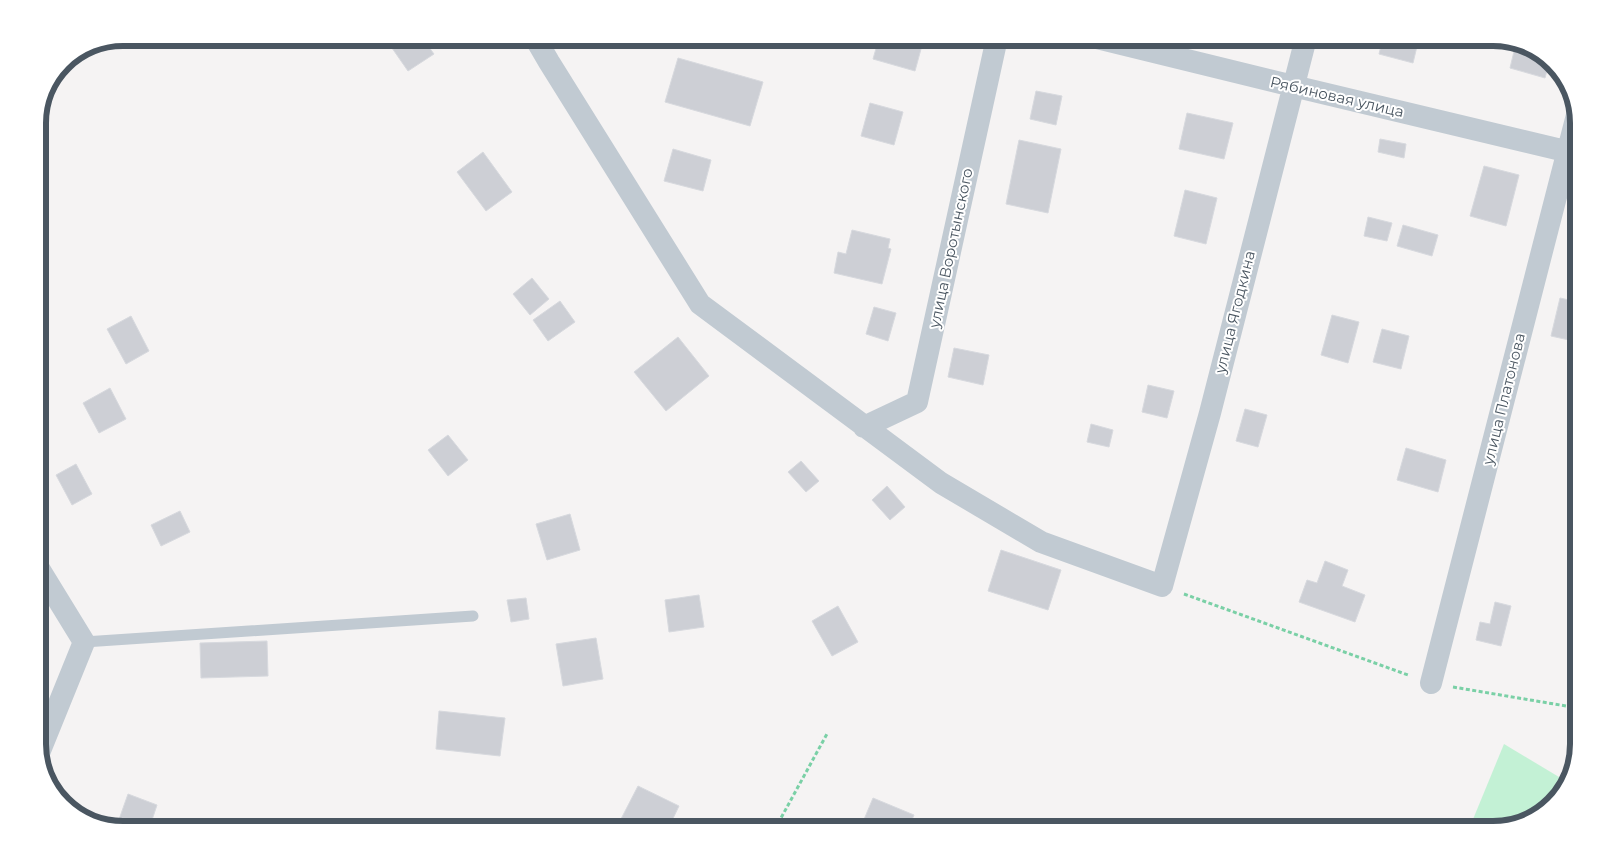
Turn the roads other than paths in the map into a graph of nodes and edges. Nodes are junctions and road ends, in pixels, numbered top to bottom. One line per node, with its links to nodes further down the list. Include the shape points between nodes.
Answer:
1 (540, 46): 8 (street, via 700,304)
2 (994, 46): 8 (street, улица Воротынского, via 917,402)
3 (1130, 46): 5 (street, Рябиновая улица)
4 (1304, 46): 5 (street, улица Ягодкина)
5 (1293, 86): 6 (street, Рябиновая улица); 8 (street, улица Ягодкина, via 1210,413 1162,586 1041,542 940,483)
6 (1570, 152)
7 (1570, 164): 12 (street, улица Платонова)
8 (864, 426)
9 (46, 580): 11 (street)
10 (474, 616): 11 (lane)
11 (84, 642): 13 (street)
12 (1431, 683)
13 (46, 736)

